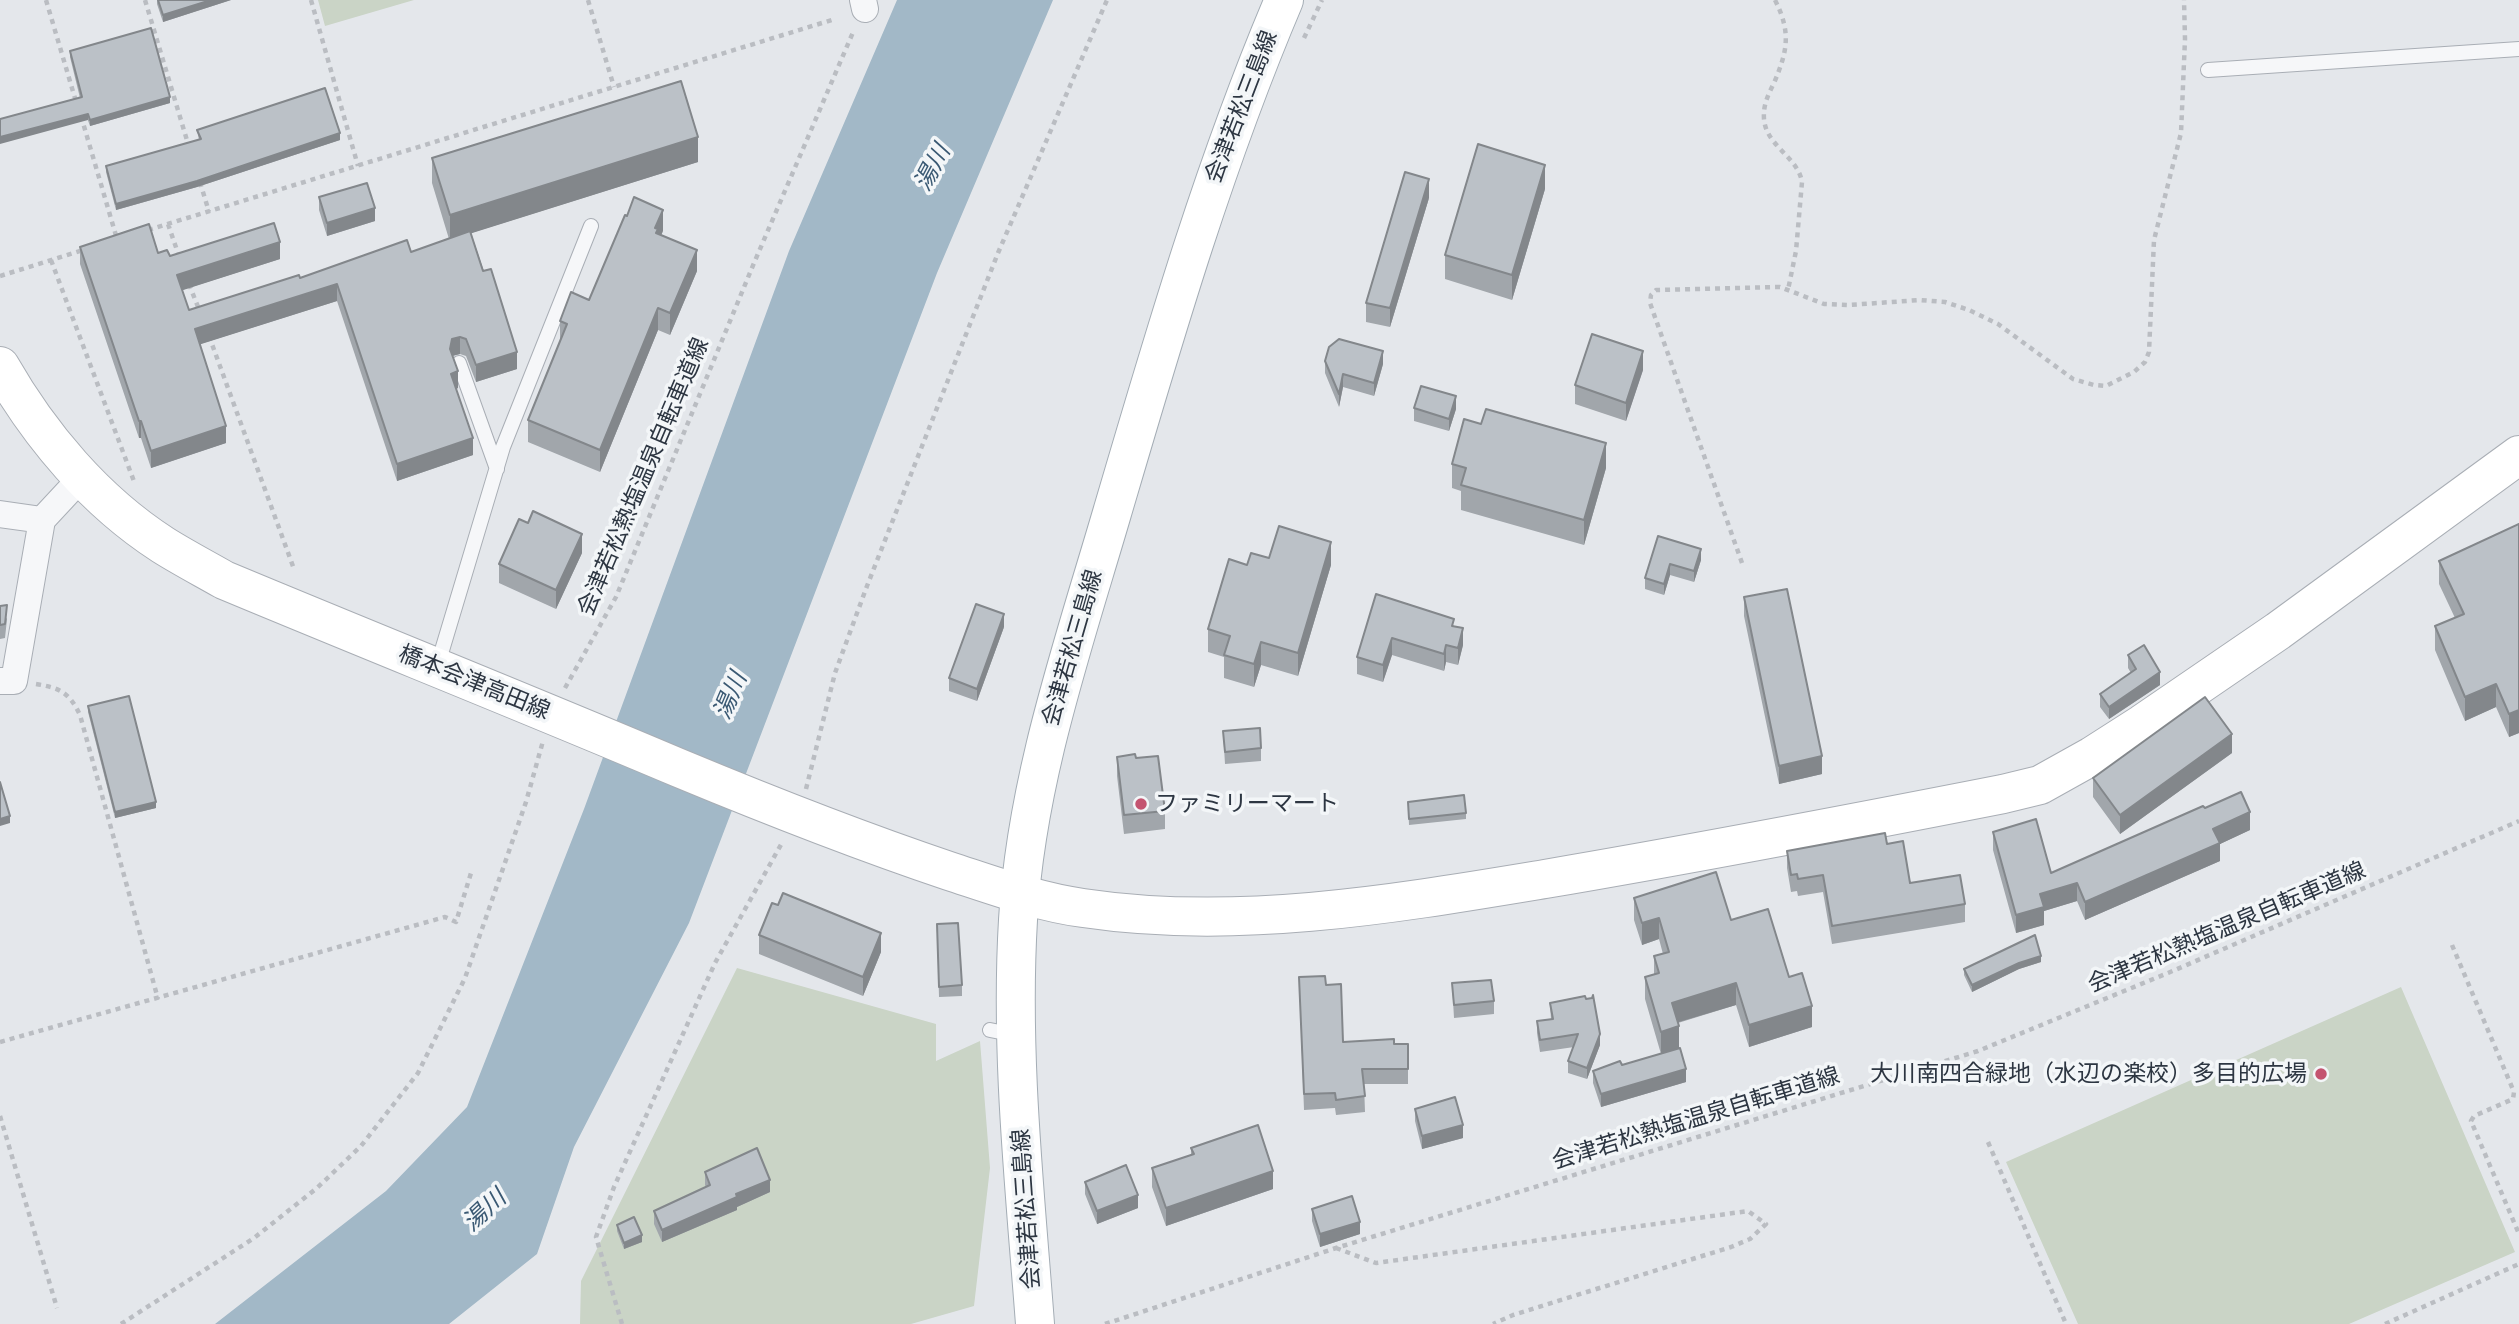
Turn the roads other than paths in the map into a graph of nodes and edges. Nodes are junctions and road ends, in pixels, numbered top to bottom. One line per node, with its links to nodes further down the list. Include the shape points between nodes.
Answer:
1 (1284, 0): 14 (main road, 会津若松三島線, via 1231,131 1172,309 1051,724 1032,811)
2 (2519, 49): 3 (lane)
3 (2208, 70)
4 (591, 226): 8 (lane)
5 (459, 363): 8 (lane)
6 (0, 366): 9 (main road, 橋本会津高田線, via 41,430)
7 (2519, 456): 14 (main road, 橋本会津高田線, via 2278,631 2092,756 2040,785 1674,858 1369,907 1273,915 1161,915 1079,908)
8 (497, 469): 12 (lane)
9 (82, 477): 11 (street); 12 (main road, 橋本会津高田線, via 161,544 224,580)
10 (0, 514): 11 (street)
11 (42, 520): 13 (street)
12 (437, 669): 14 (main road, 橋本会津高田線, via 793,815)
13 (7, 681)
14 (1021, 893): 15 (main road, 会津若松三島線, via 1017,966 1003,1032)
15 (1035, 1324)

